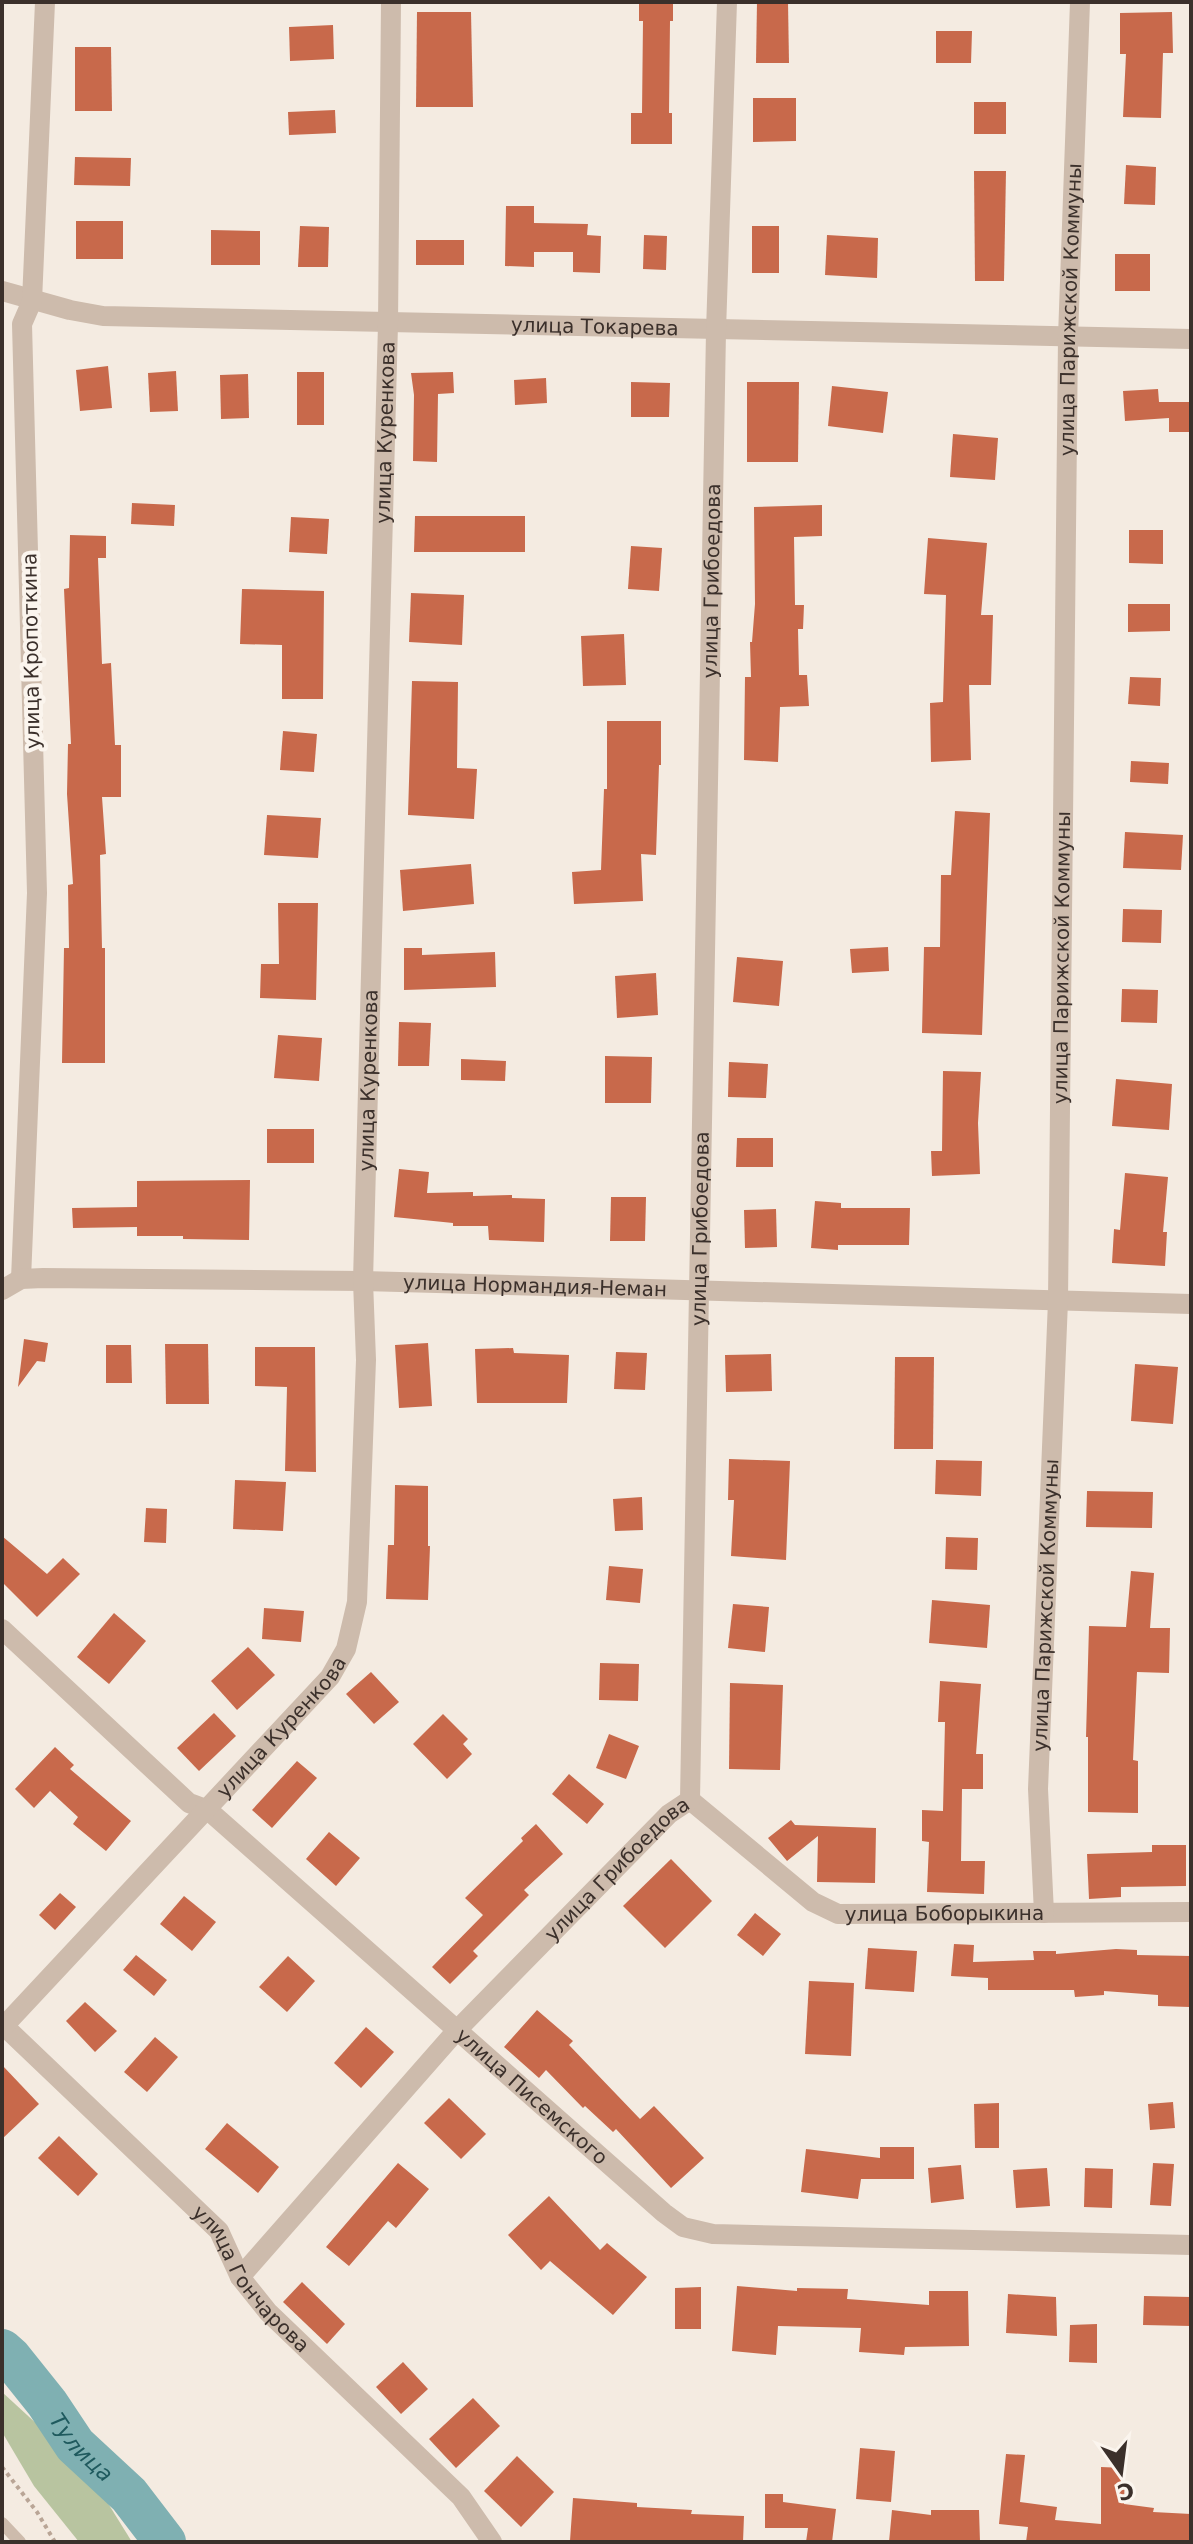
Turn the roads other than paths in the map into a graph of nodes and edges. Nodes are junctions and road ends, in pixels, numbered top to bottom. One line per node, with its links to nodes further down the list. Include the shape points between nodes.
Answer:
1 (45, 2): 6 (street, улица Кропоткина)
2 (391, 2): 7 (street, улица Куренкова)
3 (727, 2): 8 (street, улица Грибоедова)
4 (1080, 2): 9 (street, улица Парижской Коммуны)
5 (2, 291): 6 (street, улица Токарева)
6 (32, 301): 7 (street, улица Токарева, via 103,316); 11 (street, улица Кропоткина, via 22,324 37,893)
7 (388, 324): 8 (street, улица Токарева); 12 (street, улица Куренкова)
8 (716, 331): 9 (street, улица Токарева); 14 (street, улица Грибоедова)
9 (1068, 337): 10 (street, улица Токарева); 15 (street, улица Парижской Коммуны)
10 (1191, 339)
11 (21, 1279): 12 (street, улица Нормандия-Неман); 13 (street)
12 (363, 1281): 14 (street, улица Нормандия-Неман); 19 (street, улица Куренкова, via 366,1360 357,1602 346,1649 330,1677)
13 (2, 1290)
14 (700, 1290): 15 (street, улица Нормандия-Неман); 18 (street, улица Грибоедова)
15 (1058, 1301): 16 (street, улица Нормандия-Неман); 21 (street, улица Парижской Коммуны, via 1038,1789)
16 (1191, 1304)
17 (2, 1629): 19 (street, улица Писемского, via 189,1803)
18 (690, 1800): 21 (street, улица Боборыкина, via 813,1902 838,1914); 23 (street, улица Грибоедова, via 669,1814)
19 (208, 1810): 22 (street, улица Куренкова); 23 (street, улица Писемского)
20 (1191, 1912): 21 (street, улица Боборыкина)
21 (1044, 1913)
22 (3, 2025): 25 (street, улица Гончарова, via 219,2231)
23 (458, 2029): 24 (street, улица Писемского, via 683,2227 713,2234); 25 (street, улица Грибоедова)
24 (1191, 2245)
25 (240, 2277): 28 (street, улица Гончарова, via 268,2312 461,2497)
26 (2, 2523): 27 (lane)
27 (20, 2542)
28 (492, 2542)

